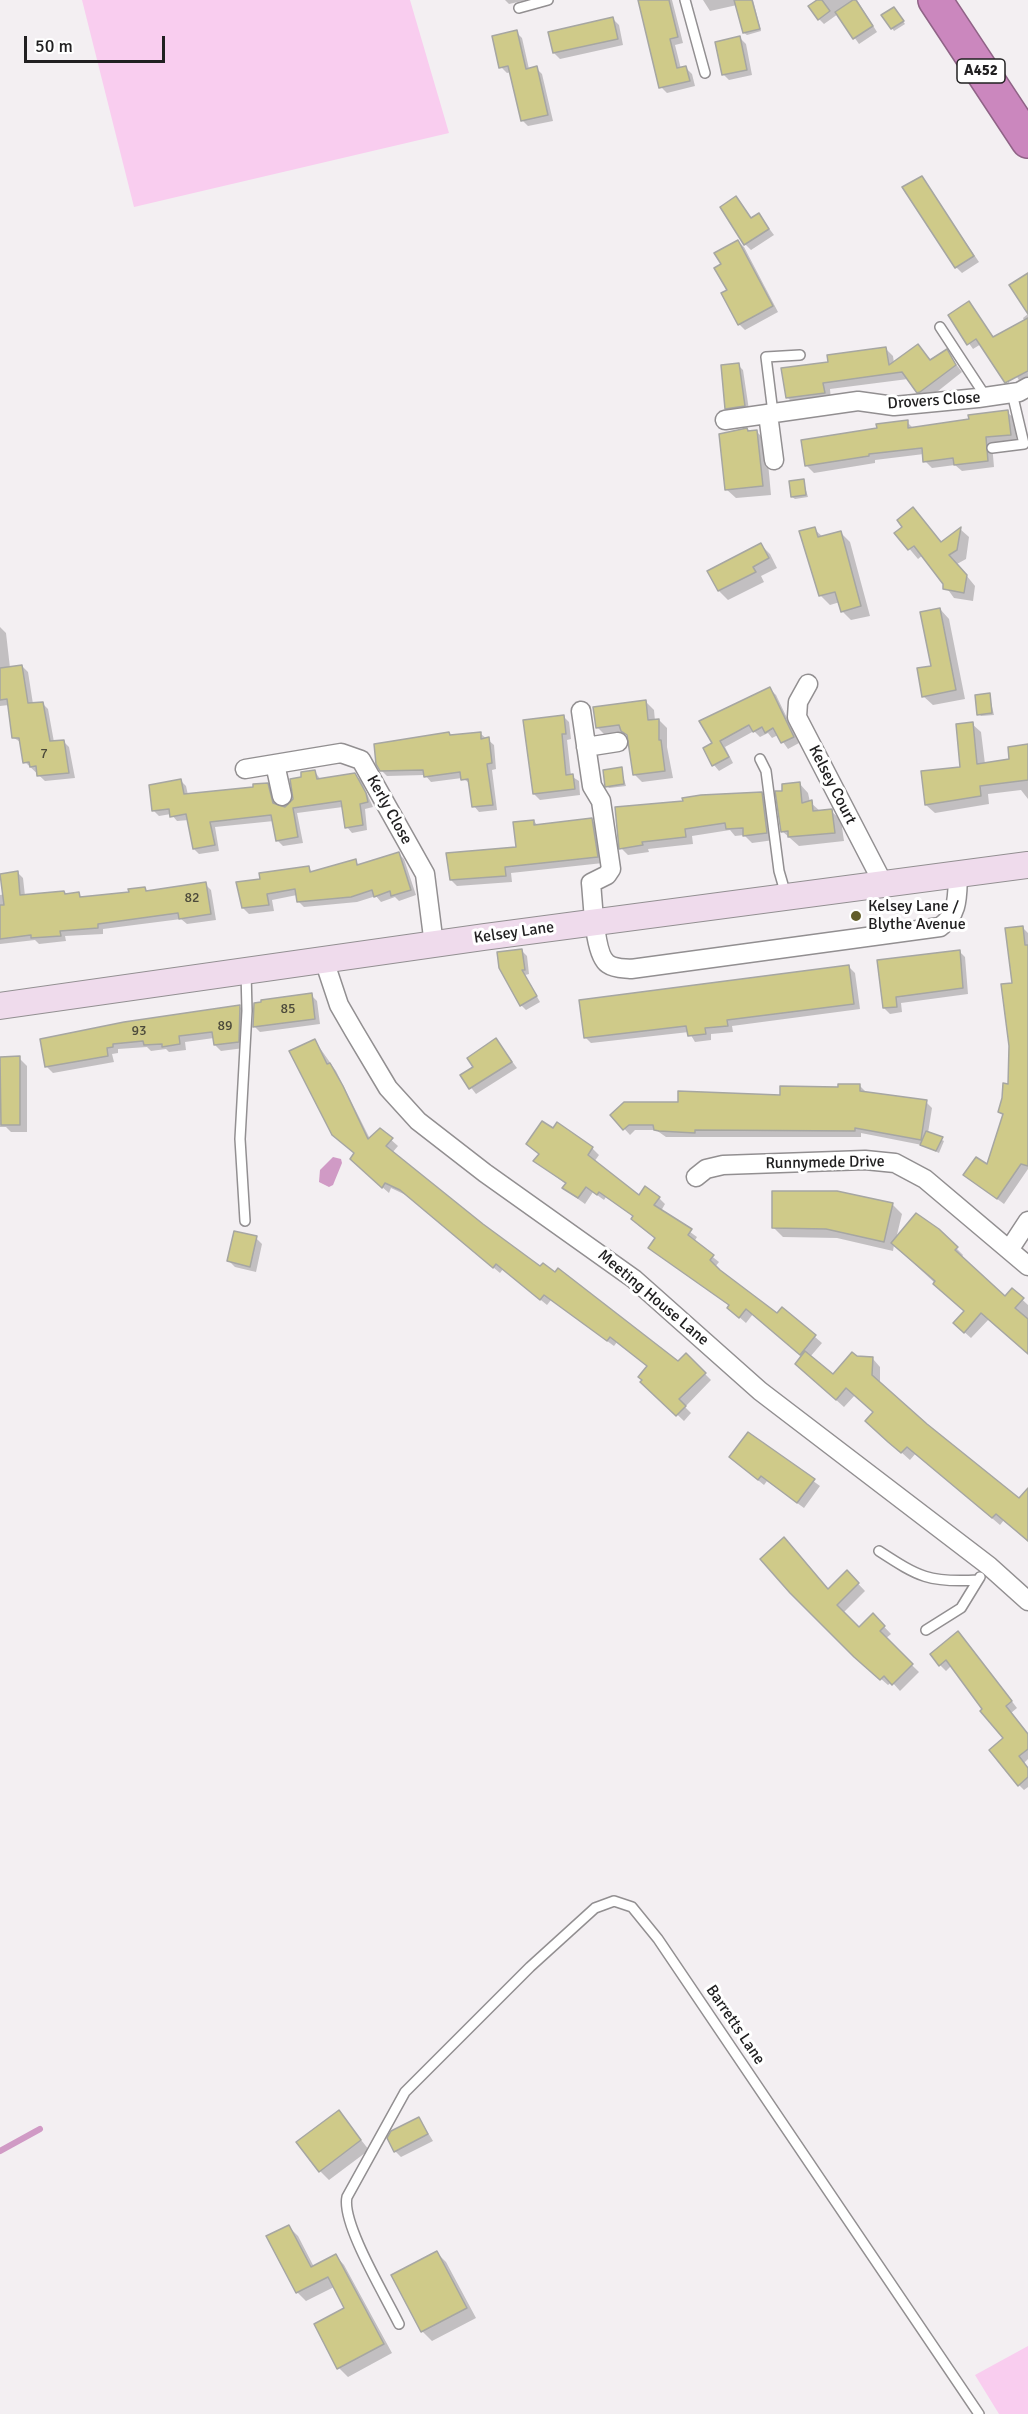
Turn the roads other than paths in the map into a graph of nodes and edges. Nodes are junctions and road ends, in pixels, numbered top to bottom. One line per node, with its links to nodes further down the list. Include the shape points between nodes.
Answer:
1 (548, 0): 4 (lane)
2 (685, 0): 5 (lane)
3 (935, 0): 6 (highway, A452)
4 (519, 8)
5 (705, 73)
6 (1028, 141)
7 (940, 327): 10 (lane)
8 (800, 355): 11 (lane, via 766,357)
9 (1020, 390): 10 (street, Drovers Close); 13 (lane, via 1024,444)
10 (986, 397): 11 (street, Drovers Close, via 894,406 858,401)
11 (771, 414): 12 (street, Drovers Close); 14 (street)
12 (725, 420)
13 (992, 448)
14 (774, 460)
15 (808, 684): 25 (street, Kelsey Court, via 798,702 797,717)
16 (581, 711): 18 (street)
17 (618, 742): 18 (street)
18 (586, 747): 27 (street, via 592,786 601,801 611,868 607,875 591,883)
19 (760, 759): 26 (lane, via 766,771 779,871)
20 (275, 764): 21 (street, Kerly Close); 22 (street); 28 (street, Kerly Close, via 340,753 361,760 425,874)
21 (245, 769)
22 (282, 796)
23 (1028, 865): 24 (main road, Kelsey Lane)
24 (958, 875): 25 (main road, Kelsey Lane); 27 (street, via 955,911 951,920 940,927 643,968 615,968 606,963 599,952)
25 (884, 885): 26 (main road, Kelsey Lane)
26 (787, 898): 27 (main road, Kelsey Lane)
27 (596, 922): 28 (main road, Kelsey Lane)
28 (434, 945): 29 (main road, Kelsey Lane)
29 (324, 960): 30 (main road, Kelsey Lane); 38 (street, Meeting House Lane, via 339,1005 354,1031 388,1088 418,1121 634,1279 786,1412)
30 (246, 971): 31 (main road, Kelsey Lane); 33 (lane, via 240,1139)
31 (0, 1006)
32 (696, 1177): 35 (street, Runnymede Drive, via 706,1169 723,1165 865,1160 895,1163 925,1179)
33 (245, 1221)
34 (1028, 1221): 35 (street)
35 (1009, 1250): 36 (street, Runnymede Drive)
36 (1028, 1266)
37 (879, 1551): 38 (lane, via 913,1574 928,1579 949,1582)
38 (984, 1573): 39 (street, Meeting House Lane); 40 (lane, via 960,1608)
39 (1028, 1601)
40 (926, 1630)
41 (399, 2324): 42 (lane, Barretts Lane, via 350,2225 345,2207 347,2197 405,2092 530,1967 595,1908 614,1901 632,1906 658,1939)
42 (979, 2414)

